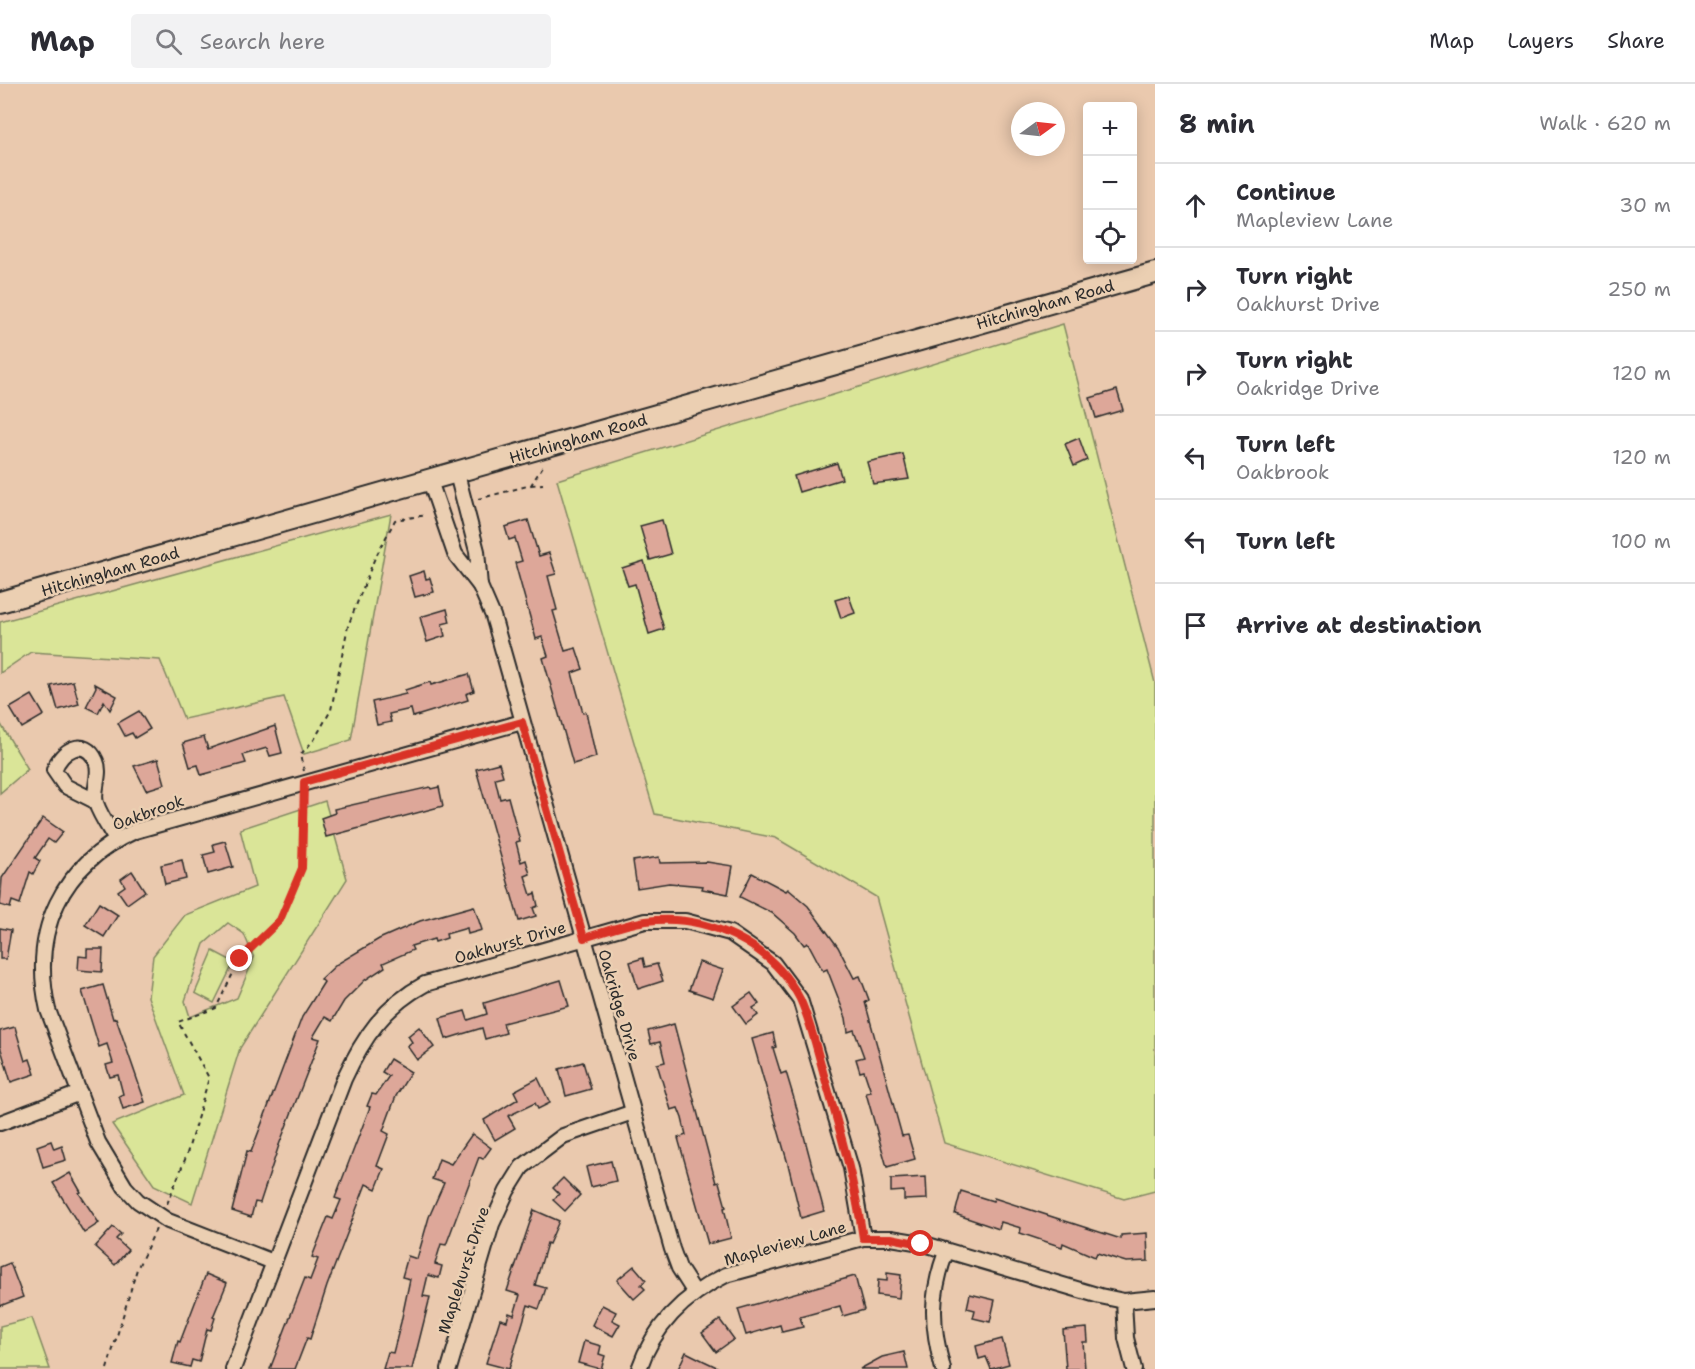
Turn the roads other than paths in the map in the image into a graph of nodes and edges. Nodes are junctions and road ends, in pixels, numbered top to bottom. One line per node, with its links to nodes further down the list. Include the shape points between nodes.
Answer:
1 (1155, 273): 2 (street, Hitchingham Road)
2 (457, 474): 3 (street, Hitchingham Road); 4 (street, Oakridge Drive, via 477,551)
3 (430, 481): 4 (street, Oakridge Drive, via 455,554); 5 (street, Hitchingham Road)
4 (480, 586): 6 (street, Oakridge Drive, via 493,616)
5 (0, 603)
6 (522, 722): 8 (street, Oakbrook, via 154,824); 9 (street, Oakridge Drive)
7 (95, 801): 8 (street)
8 (116, 840): 10 (street, Oakbrook, via 67,884 45,940 43,989)
9 (584, 938): 11 (street, Oakridge Drive); 13 (street, Oakhurst Drive, via 645,921 685,921 730,933 773,963 800,999 809,1023 851,1168); 15 (street, Oakhurst Drive, via 425,984 410,992 376,1023 361,1043 344,1079)
10 (81, 1093): 12 (street); 15 (street, Oakbrook, via 112,1170 138,1201 161,1218)
11 (633, 1112): 16 (street, Oakridge Drive, via 672,1249); 20 (street, Maplehurst Drive, via 562,1136 522,1167 492,1224)
12 (0, 1123)
13 (863, 1238): 14 (street, Mapleview Lane, via 891,1238); 16 (street, Mapleview Lane, via 726,1275)
14 (946, 1252): 18 (street, Mapleview Lane); 22 (street, via 932,1312)
15 (273, 1262): 19 (street, Oakhurst Drive)
16 (695, 1293): 21 (street, Mapleview Lane, via 662,1324)
17 (1155, 1298): 18 (street, Mapleview Lane)
18 (1124, 1301): 23 (street, via 1127,1347)
19 (233, 1369)
20 (449, 1369)
21 (639, 1369)
22 (943, 1369)
23 (1134, 1369)

